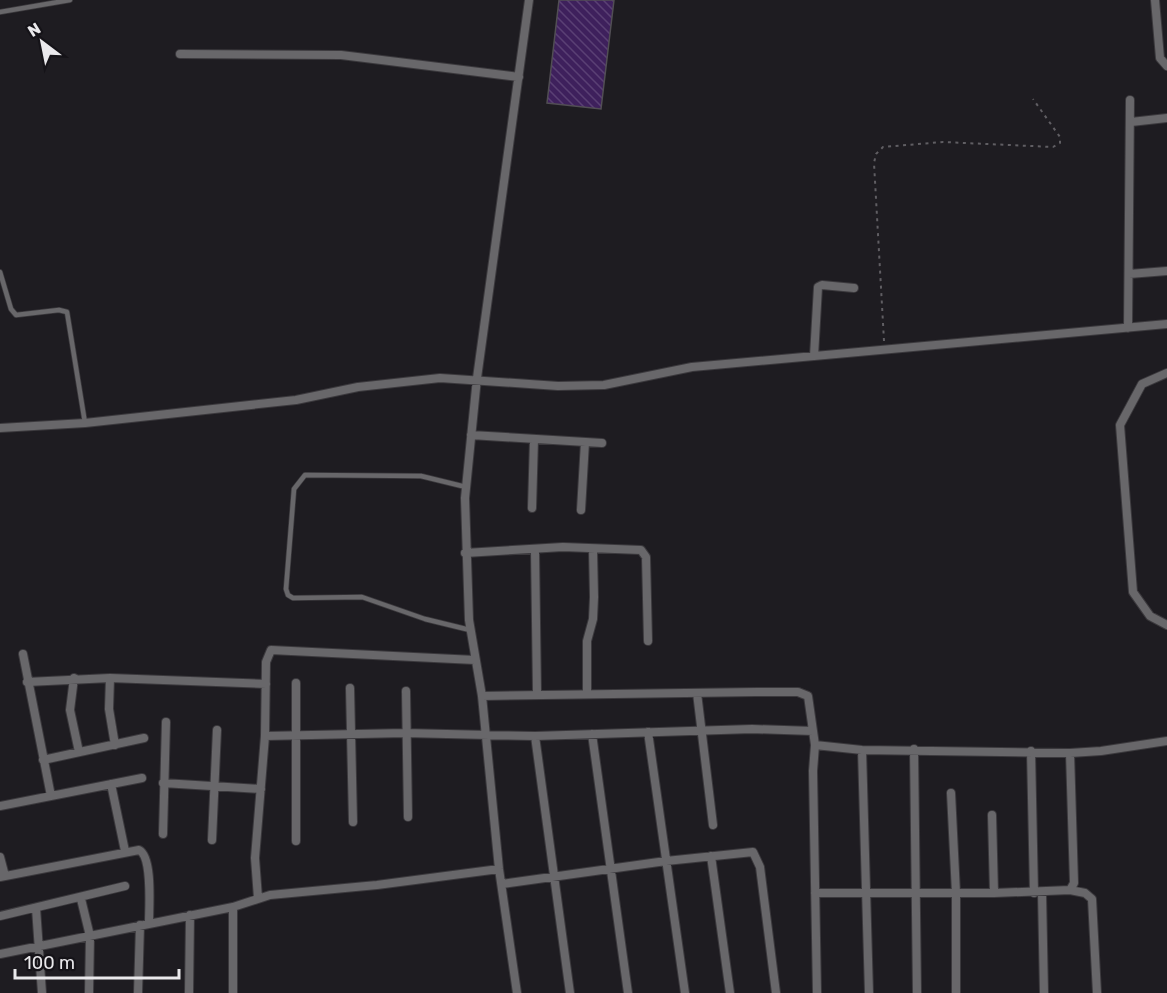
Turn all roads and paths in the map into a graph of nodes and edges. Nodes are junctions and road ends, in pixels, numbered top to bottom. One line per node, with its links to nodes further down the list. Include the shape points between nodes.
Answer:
1 (70, 0): 4 (lane)
2 (529, 0): 7 (street)
3 (1155, 0): 6 (street, via 1160,57)
4 (0, 12)
5 (180, 54): 7 (street, via 341,55)
6 (1167, 66)
7 (519, 77): 21 (street)
8 (1033, 99): 18 (path, via 1060,137 1060,143 1053,147 943,142 883,147 876,154)
9 (1130, 100): 11 (street)
10 (1167, 118): 11 (street)
11 (1131, 122): 14 (street)
12 (1167, 271): 14 (street)
13 (0, 272): 22 (lane, via 16,315 67,312)
14 (1129, 274): 17 (street)
15 (854, 288): 19 (street, via 818,287)
16 (1167, 324): 17 (street)
17 (1128, 328): 18 (street)
18 (884, 350): 19 (street)
19 (814, 356): 21 (street, via 692,367 604,385 530,384)
20 (1167, 373): 34 (street, via 1142,384 1120,425 1133,592 1150,616)
21 (477, 378): 22 (street, via 389,382 296,400); 24 (street)
22 (85, 423): 23 (street)
23 (0, 428)
24 (471, 435): 25 (street); 28 (street)
25 (534, 439): 26 (street); 29 (street)
26 (585, 442): 27 (street); 30 (street)
27 (602, 443)
28 (466, 487): 33 (street); 35 (lane, via 422,476 305,475 294,489 286,589 293,598 362,597)
29 (532, 508)
30 (581, 510)
31 (535, 550): 32 (street); 33 (street); 46 (street)
32 (593, 550): 36 (street, via 645,552); 47 (street)
33 (465, 553): 35 (street)
34 (1167, 625)
35 (470, 630): 38 (street)
36 (648, 641)
37 (23, 654): 41 (street)
38 (476, 660): 43 (street, via 275,649 268,654); 49 (street)
39 (74, 678): 40 (street); 41 (street); 69 (street, via 70,710)
40 (110, 678): 43 (street); 64 (street, via 109,709)
41 (27, 681): 71 (street)
42 (296, 683): 60 (street)
43 (266, 684): 59 (street)
44 (350, 688): 56 (street)
45 (406, 691): 55 (street)
46 (537, 693): 47 (street); 49 (street)
47 (587, 693): 48 (street)
48 (697, 693): 52 (street); 53 (street, via 803,693 810,700)
49 (482, 696): 57 (street)
50 (166, 722): 73 (street)
51 (217, 730): 75 (street)
52 (702, 730): 53 (street); 54 (street); 83 (street)
53 (813, 731): 65 (street)
54 (648, 732): 58 (street); 90 (street)
55 (405, 733): 56 (street); 57 (street); 81 (street)
56 (351, 734): 60 (street); 82 (street)
57 (485, 734): 61 (street); 91 (street)
58 (592, 734): 61 (street); 92 (street)
59 (265, 736): 60 (street); 76 (street)
60 (296, 736): 86 (street)
61 (535, 736): 93 (street)
62 (144, 738): 64 (street)
63 (1167, 741): 70 (street)
64 (115, 745): 69 (street)
65 (815, 745): 67 (street); 98 (street)
66 (914, 749): 67 (street); 68 (street); 100 (street)
67 (861, 750): 99 (street)
68 (1031, 751): 70 (street); 103 (street)
69 (79, 752): 71 (street)
70 (1070, 753): 97 (street, via 1074,883)
71 (43, 760): 78 (street)
72 (142, 778): 74 (street)
73 (164, 783): 75 (street); 84 (street)
74 (111, 784): 78 (street); 87 (street)
75 (216, 785): 76 (street); 85 (street)
76 (261, 789): 104 (street, via 255,858)
77 (951, 794): 101 (street)
78 (51, 796): 79 (street)
79 (0, 806)
80 (992, 815): 102 (street)
81 (408, 817)
82 (353, 822)
83 (713, 825)
84 (163, 834)
85 (212, 840)
86 (296, 841)
87 (125, 851): 94 (street); 110 (street, via 139,850 146,856)
88 (711, 856): 90 (street); 124 (street); 125 (street, via 745,851 758,858)
89 (0, 857): 94 (street)
90 (666, 861): 92 (street); 123 (street)
91 (499, 868): 95 (street); 104 (street)
92 (610, 868): 93 (street); 122 (street)
93 (554, 876): 95 (street); 121 (street)
94 (2, 877)
95 (502, 884): 120 (street)
96 (125, 886): 105 (street)
97 (1070, 890): 103 (street); 131 (street, via 1090,895 1093,904)
98 (815, 893): 99 (street); 126 (street)
99 (865, 893): 100 (street); 127 (street)
100 (915, 893): 101 (street); 128 (street)
101 (956, 893): 102 (street); 129 (street)
102 (994, 893): 103 (street)
103 (1038, 893): 130 (street)
104 (258, 897): 106 (street)
105 (81, 899): 107 (street); 112 (street)
106 (233, 907): 108 (street); 119 (street)
107 (36, 908): 109 (street); 113 (street)
108 (190, 915): 110 (street); 118 (street)
109 (0, 916)
110 (149, 923): 111 (street)
111 (140, 925): 112 (street); 117 (street)
112 (90, 936): 113 (street); 116 (street)
113 (41, 946): 114 (street); 115 (street)
114 (0, 954)
115 (42, 993)
116 (89, 993)
117 (138, 993)
118 (189, 993)
119 (233, 993)
120 (517, 993)
121 (570, 993)
122 (628, 993)
123 (685, 993)
124 (730, 993)
125 (776, 993)
126 (817, 993)
127 (869, 993)
128 (917, 993)
129 (956, 993)
130 (1044, 993)
131 (1097, 993)

